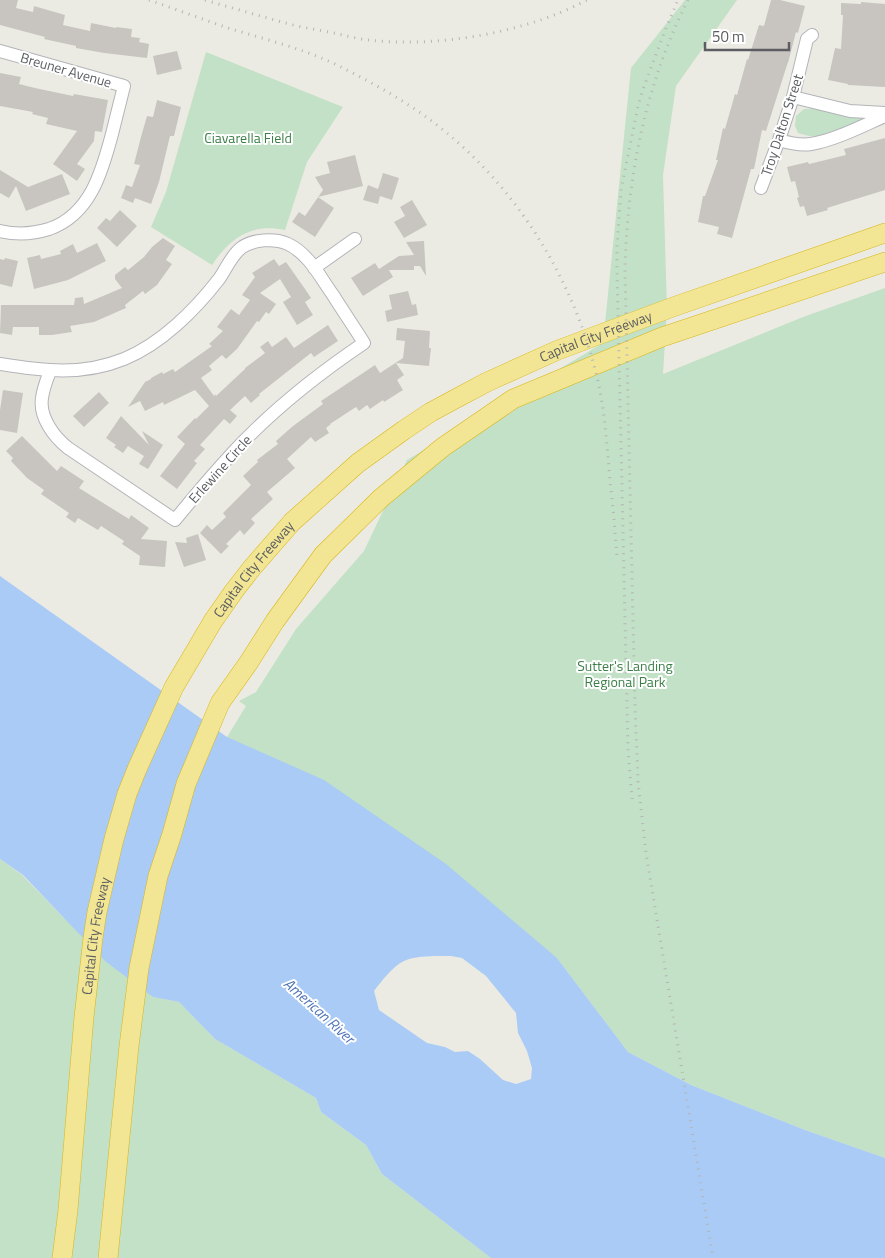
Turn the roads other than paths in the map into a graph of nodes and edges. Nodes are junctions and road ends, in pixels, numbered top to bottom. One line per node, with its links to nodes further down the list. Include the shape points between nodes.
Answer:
1 (812, 35): 3 (street, Troy Dalton Street, via 807,39)
2 (0, 51): 7 (street, Breuner Avenue, via 124,86 103,166 81,207 68,219 39,232 15,234)
3 (793, 97): 4 (street, via 850,111); 5 (street, Troy Dalton Street)
4 (885, 115): 5 (street, via 810,144)
5 (779, 140): 6 (street, Troy Dalton Street)
6 (761, 188)
7 (0, 231)
8 (885, 233): 14 (highway, Capital City Freeway, via 558,350 487,382 432,412 358,463 292,522 234,590 174,687 137,768 114,839 97,912)
9 (355, 239): 11 (street)
10 (885, 262): 15 (highway, Capital City Freeway, via 662,337 513,399 443,447 381,498 323,555 220,703 186,784 158,876 138,968)
11 (314, 268): 13 (street, Erlewine Circle, via 289,244 268,240 254,242 241,248 207,294 175,326 152,343 124,359 96,368); 13 (street, Erlewine Circle, via 364,343 276,410 215,472 175,520 56,437 47,423 41,398)
12 (0, 364): 13 (street)
13 (50, 371)
14 (62, 1258)
15 (108, 1258)

